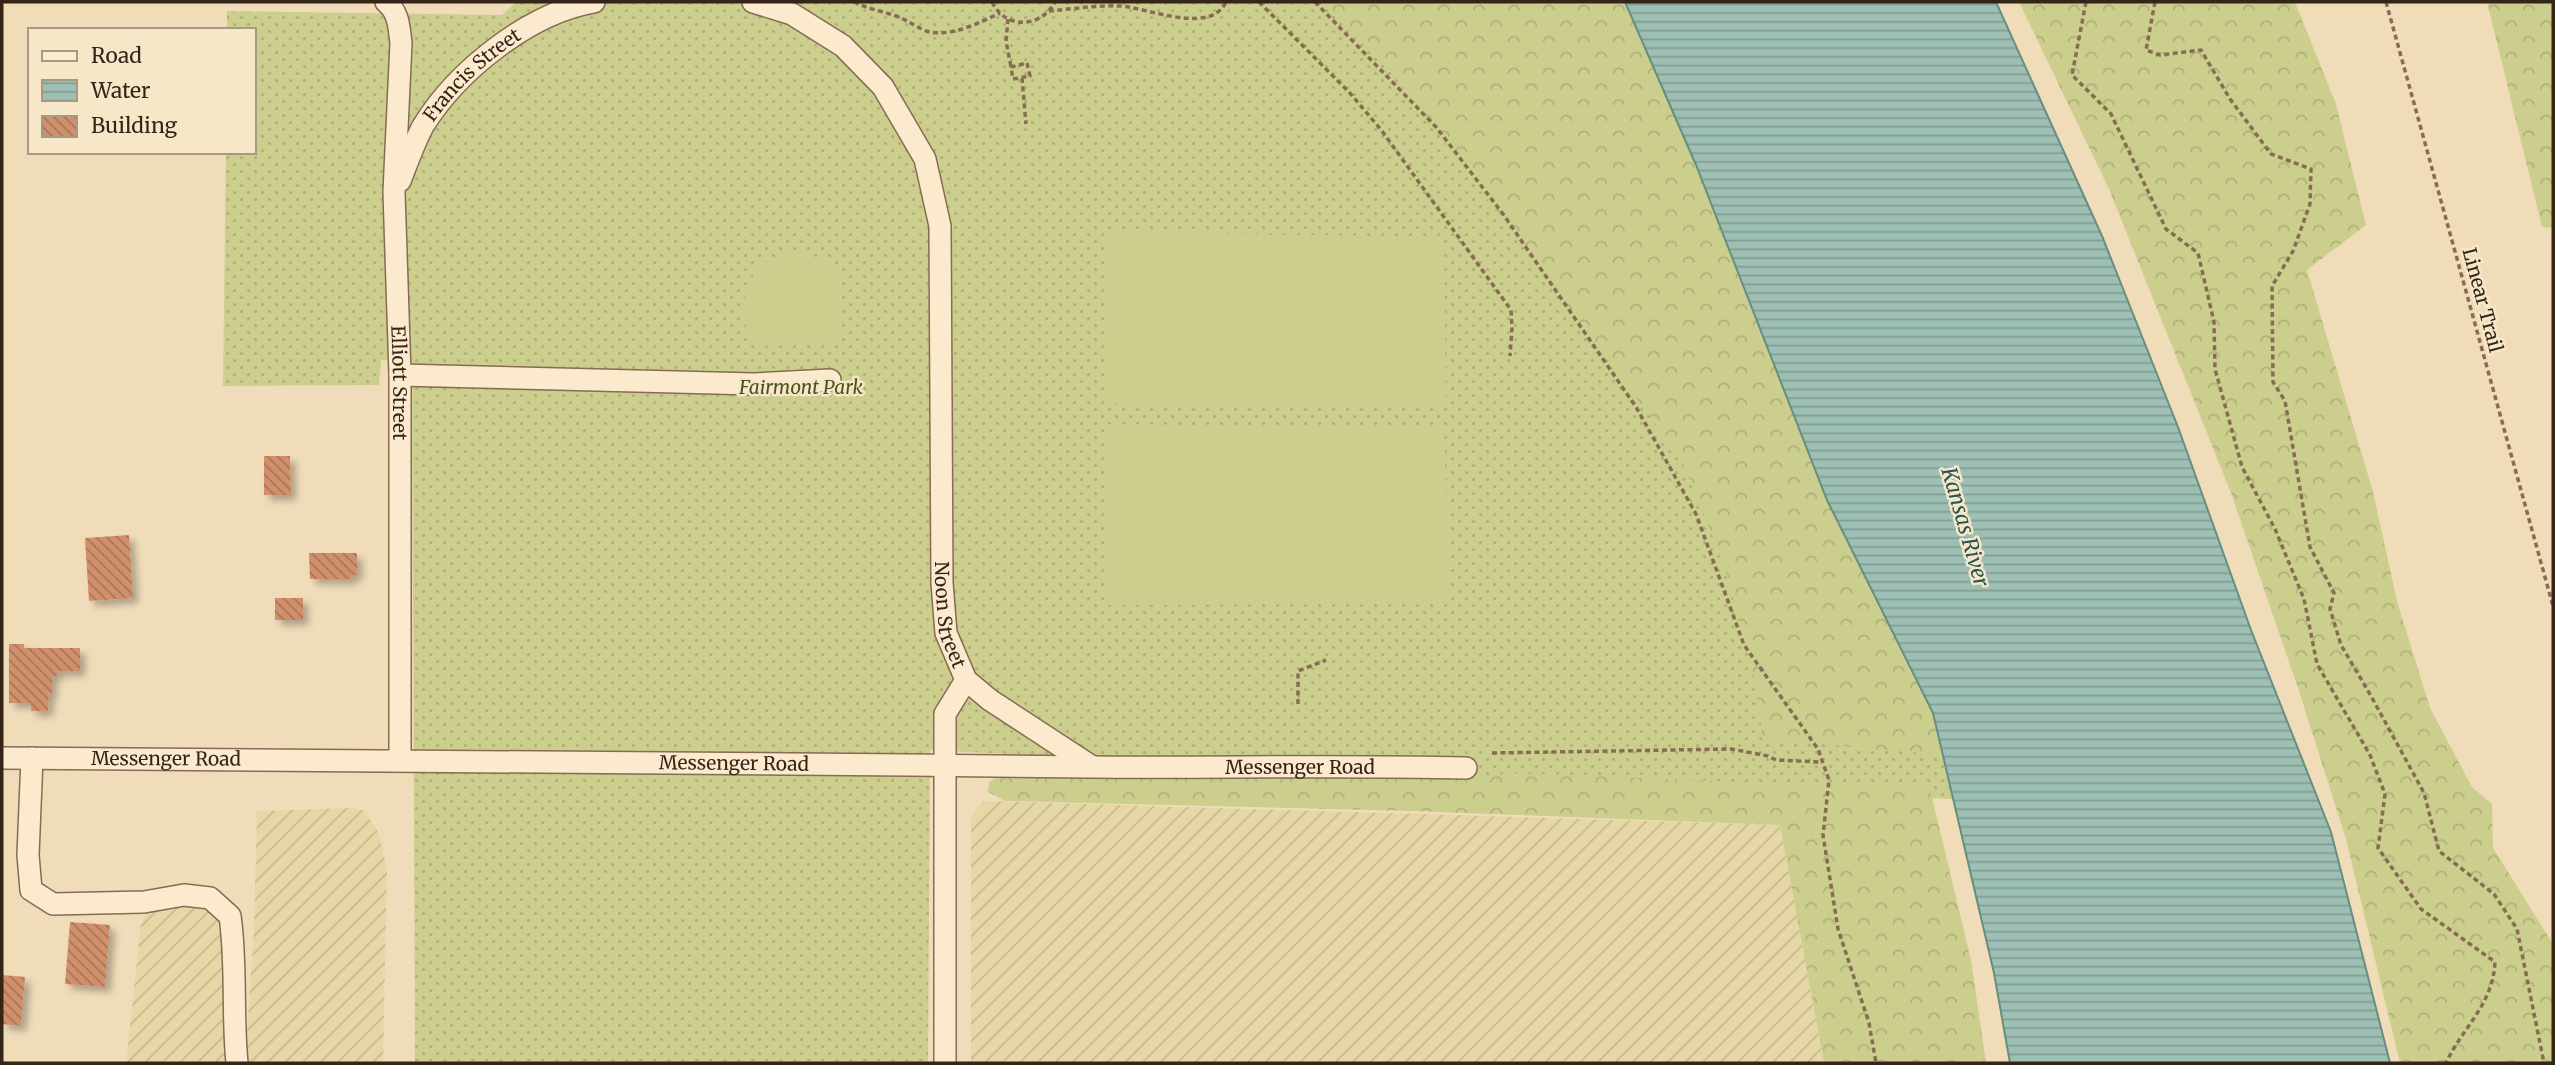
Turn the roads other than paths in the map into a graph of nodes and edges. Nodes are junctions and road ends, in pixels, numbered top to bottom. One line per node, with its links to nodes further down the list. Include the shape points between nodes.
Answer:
1 (594, 2): 4 (street, Francis Street, via 524,28 464,73 423,127)
2 (753, 2): 7 (street, Noon Street, via 792,14 843,46 883,87 925,159 940,226 946,633)
3 (389, 4): 4 (street, Elliott Street, via 398,21 401,43)
4 (394, 192): 5 (street, Elliott Street)
5 (400, 375): 6 (street, via 754,384); 10 (street, Elliott Street)
6 (830, 380)
7 (967, 680): 11 (street, Noon Street, via 945,714); 12 (street)
8 (2, 758): 9 (street, Messenger Road)
9 (32, 758): 10 (street, Messenger Road); 14 (street, via 31,890 53,904 144,902 184,895 210,898 230,916)
10 (400, 758): 11 (street, Messenger Road)
11 (944, 764): 12 (street, Messenger Road); 15 (street, Noon Street)
12 (1093, 767): 13 (street, Messenger Road)
13 (1466, 768)
14 (237, 1063)
15 (945, 1063)

